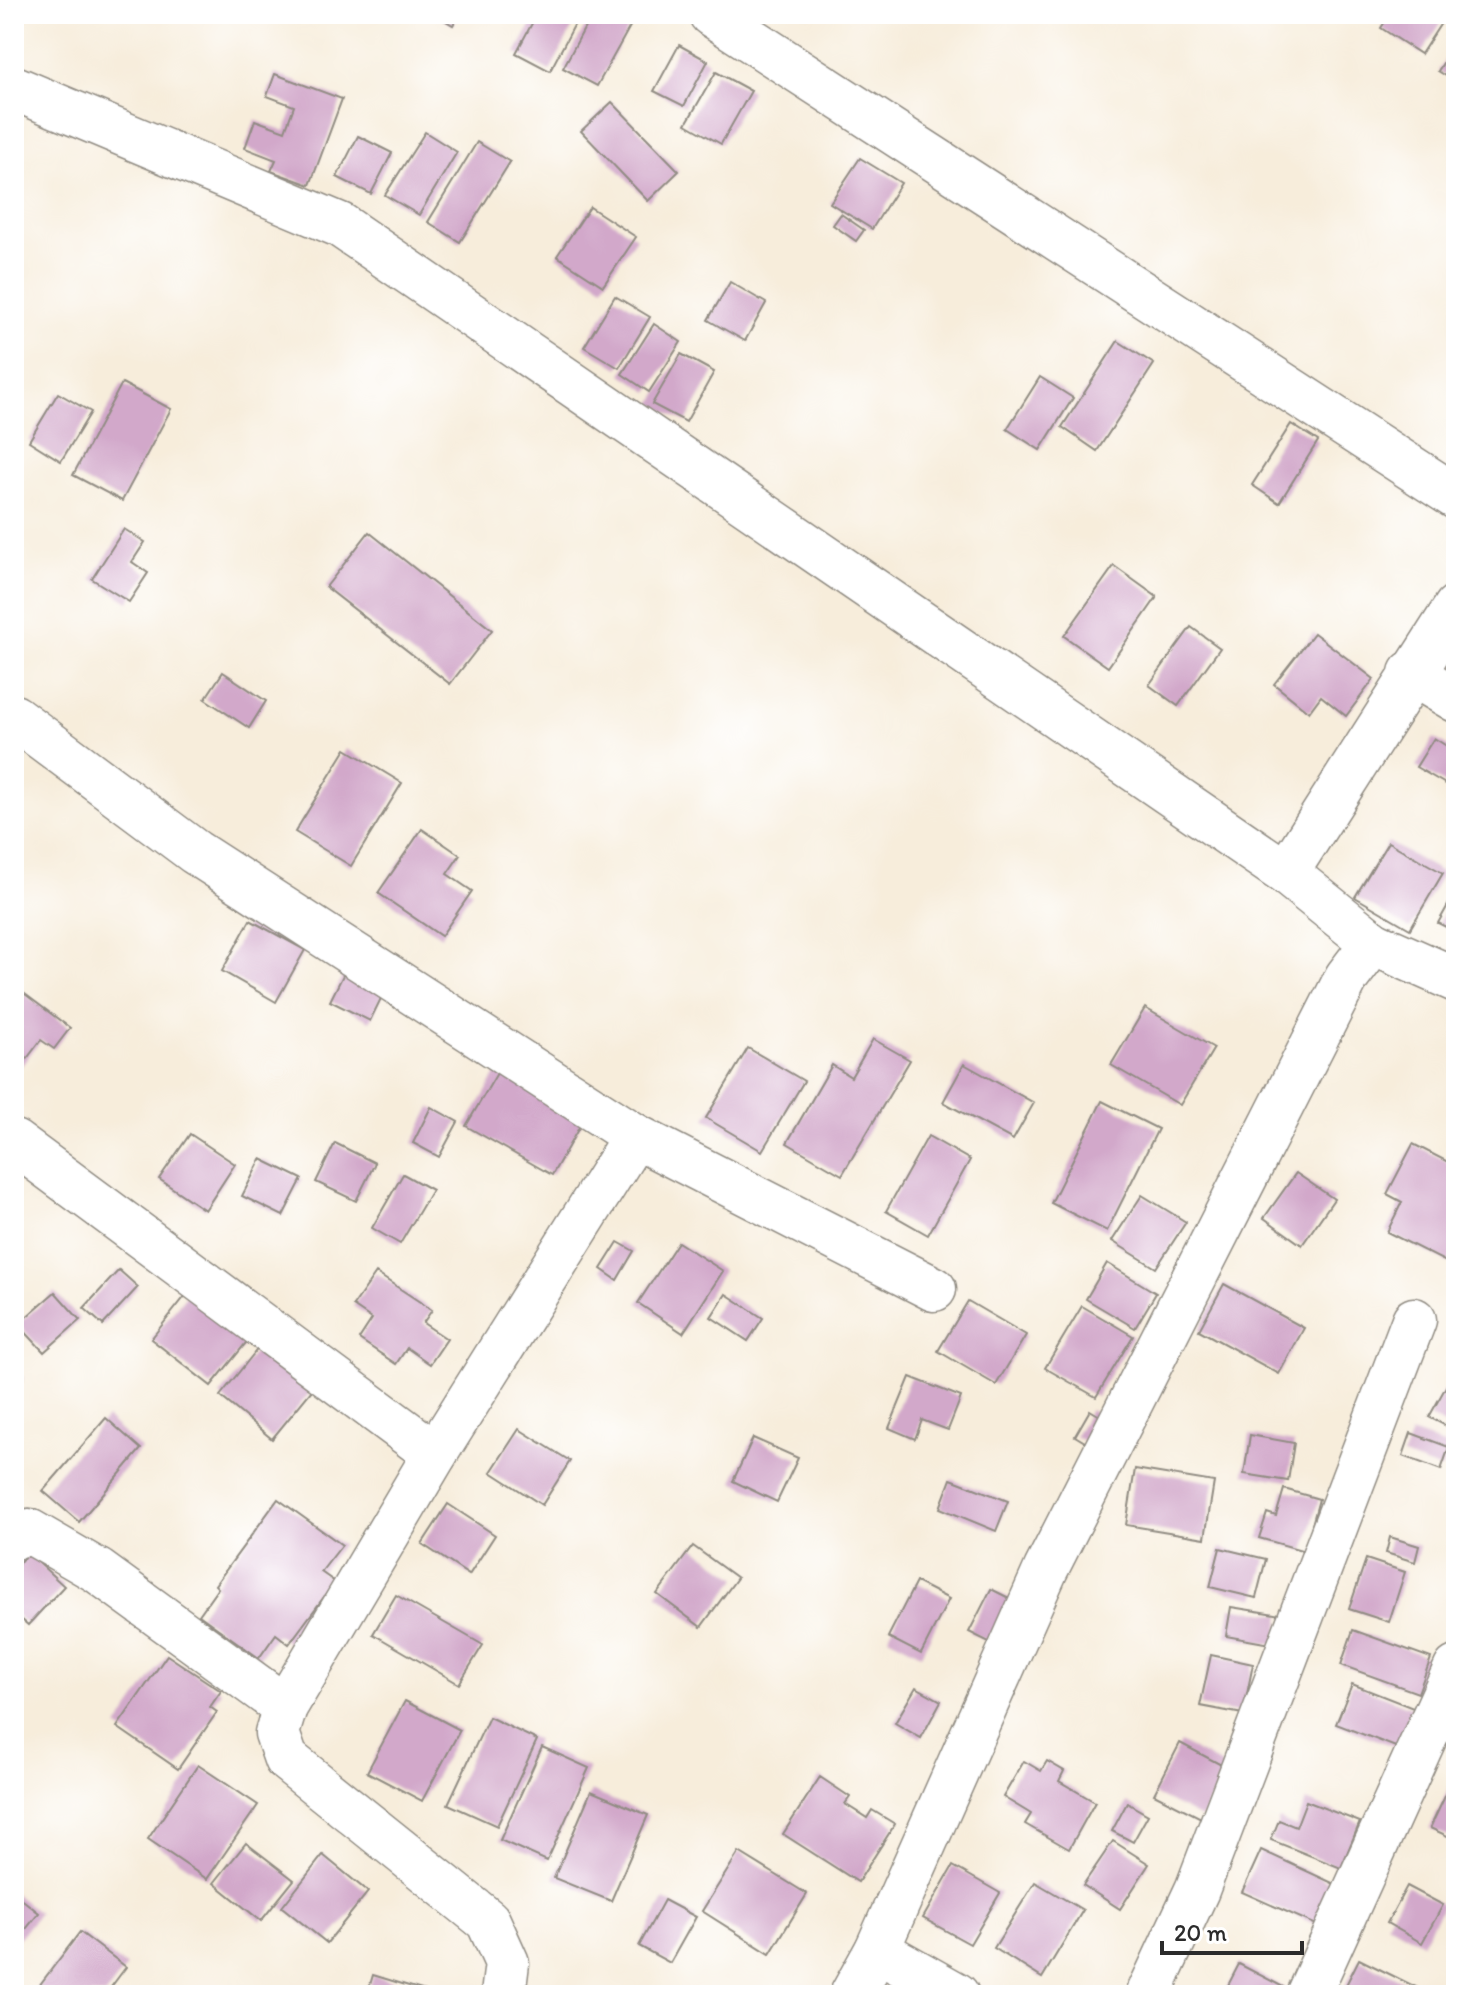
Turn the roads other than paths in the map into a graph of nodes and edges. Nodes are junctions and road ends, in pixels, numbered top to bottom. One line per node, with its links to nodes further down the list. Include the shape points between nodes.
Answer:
1 (711, 14): 3 (street)
2 (14, 88): 8 (street, via 340,225)
3 (1456, 497)
4 (1456, 607): 5 (street)
5 (1411, 673): 6 (street); 8 (street)
6 (1456, 700)
7 (14, 717): 11 (street, via 195,852)
8 (1286, 873): 9 (street)
9 (1373, 943): 10 (street); 19 (street, via 1347,977 1046,1569)
10 (1456, 980)
11 (635, 1136): 13 (street); 15 (street)
12 (14, 1142): 15 (street)
13 (934, 1289)
14 (1414, 1320): 23 (street, via 1197,1890)
15 (435, 1454): 18 (street)
16 (14, 1537): 18 (street, via 29,1531 98,1571)
17 (1456, 1668): 24 (street)
18 (285, 1707): 20 (street, via 277,1733 286,1759 488,1921 507,1963)
19 (877, 1950): 21 (street); 22 (street)
20 (503, 1995)
21 (852, 1995)
22 (957, 1995)
23 (1148, 1995)
24 (1308, 1995)

